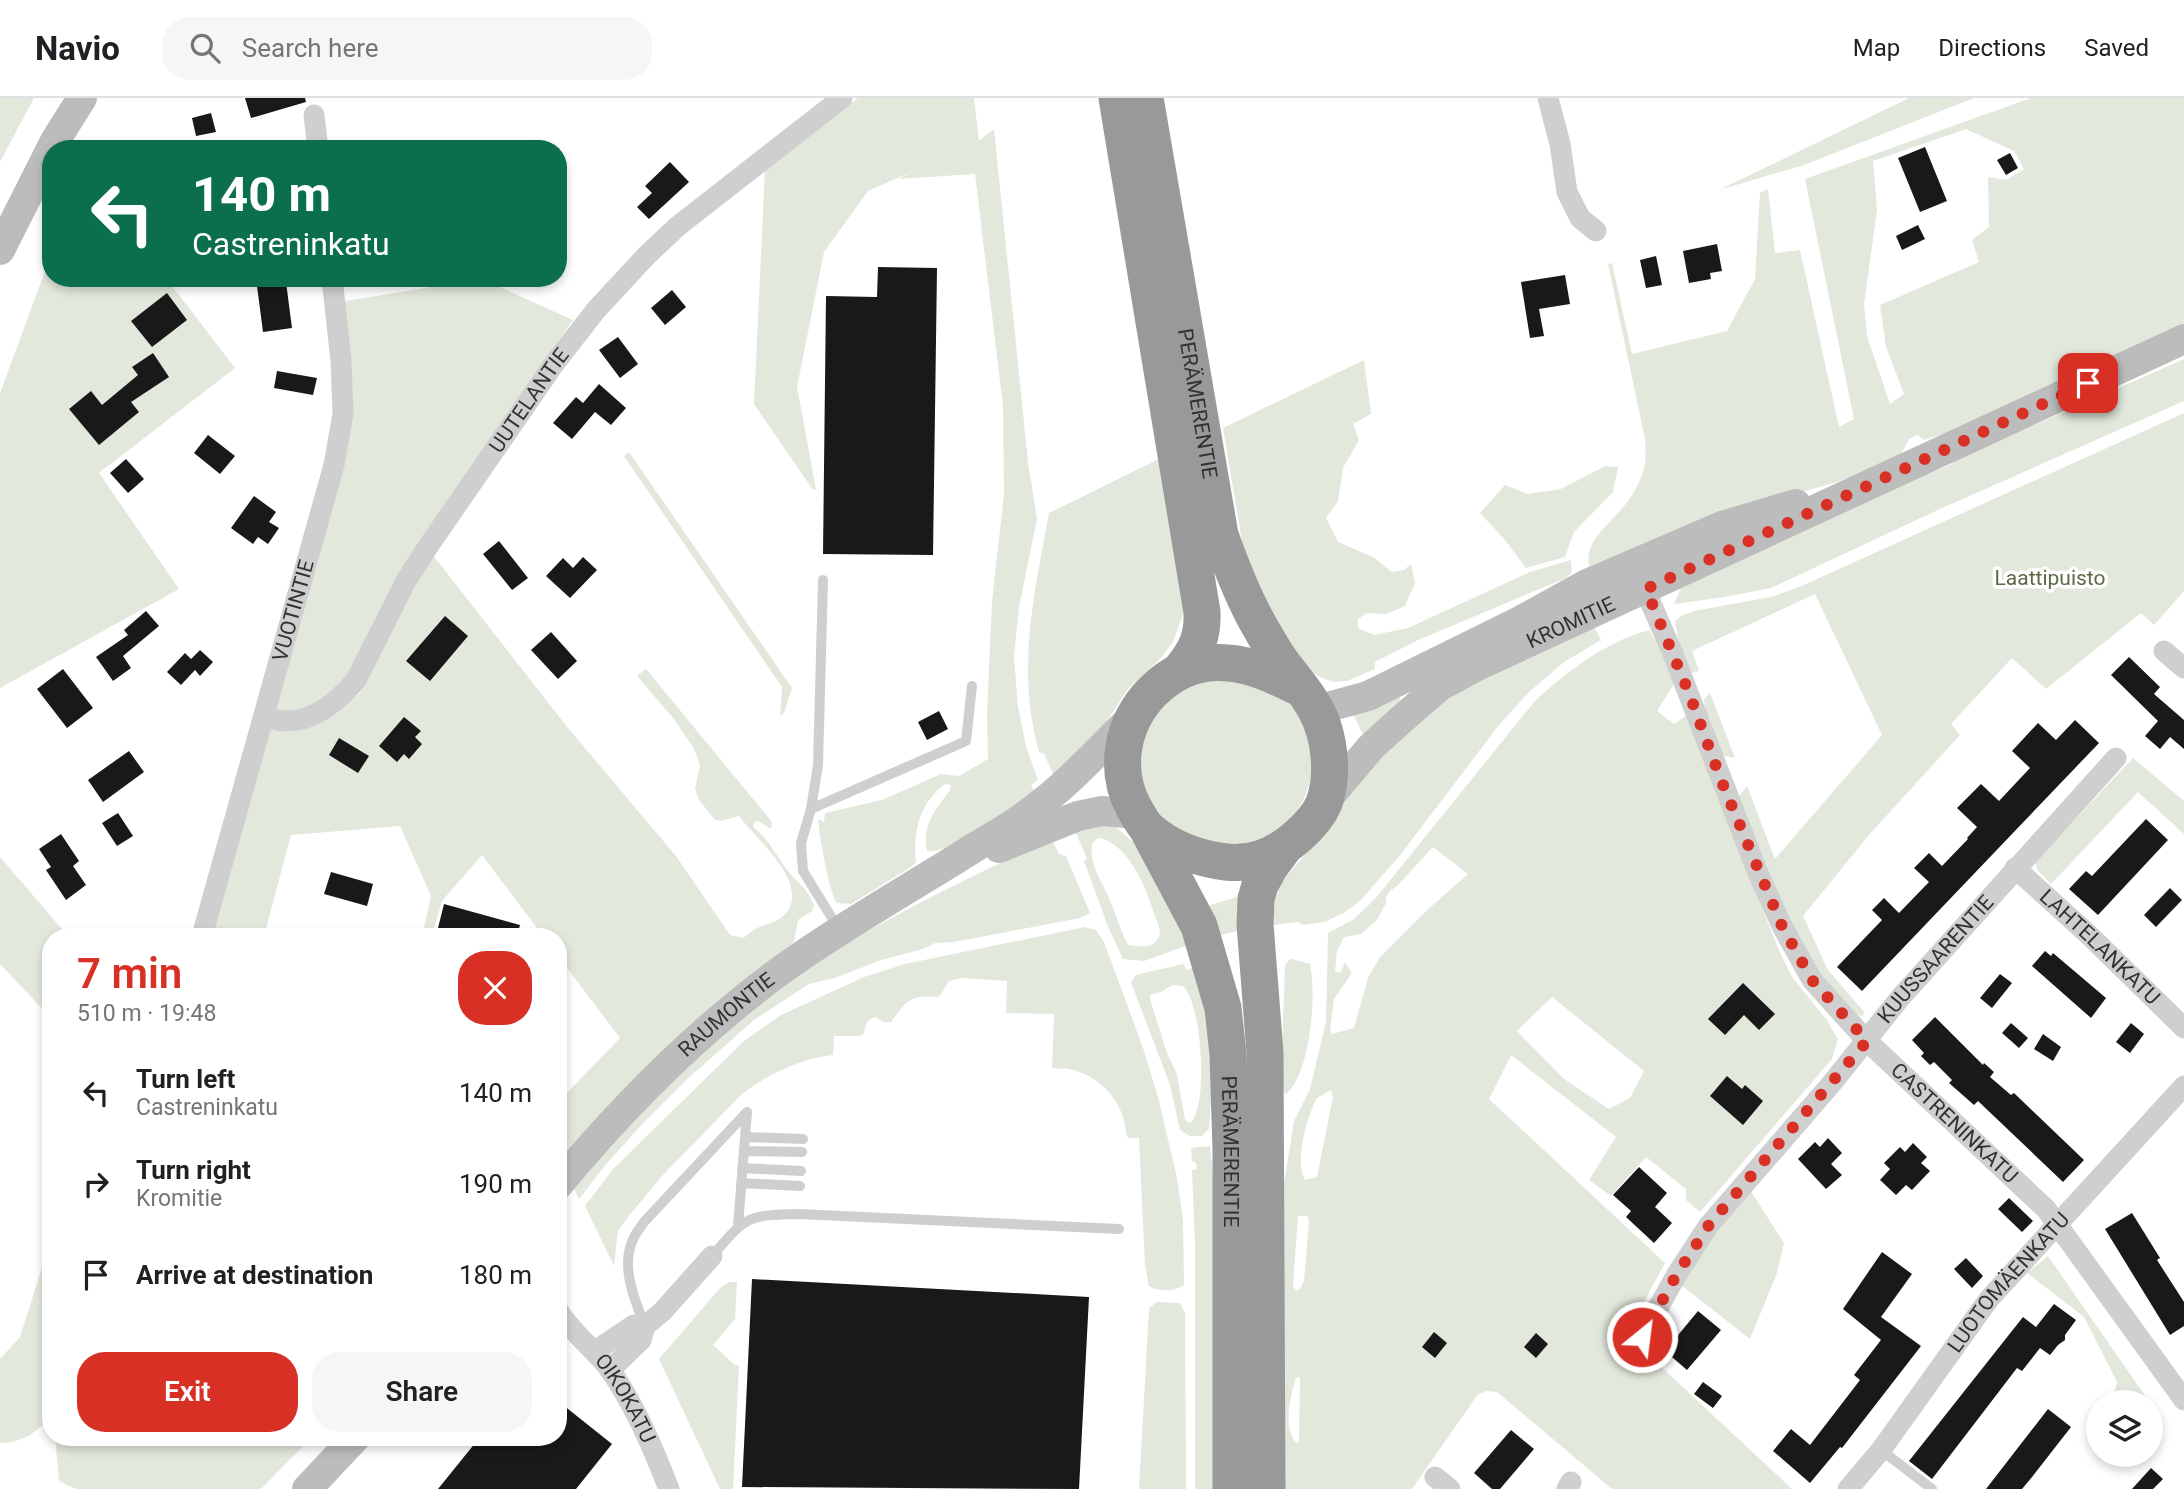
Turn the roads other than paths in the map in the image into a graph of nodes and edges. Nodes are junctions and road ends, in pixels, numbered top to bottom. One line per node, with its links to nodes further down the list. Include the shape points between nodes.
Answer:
1 (82, 98): 7 (main road)
2 (842, 98): 21 (street, UUTELANTIE, via 678,226 596,310 427,548 346,693 304,718 279,721)
3 (1117, 98): 17 (highway, PERÄMERENTIE, via 1202,612 1199,643)
4 (1145, 98): 20 (highway, PERÄMERENTIE, via 1220,535 1258,623)
5 (1548, 98): 10 (street, via 1567,192 1580,218)
6 (314, 115): 8 (street)
7 (56, 140)
8 (317, 140)
9 (42, 167): 11 (main road)
10 (1595, 231)
11 (0, 250)
12 (333, 287): 21 (street, VUOTINTIE, via 343,414 334,465)
13 (2184, 339): 14 (main road, KROMITIE, via 1890,475 1722,526)
14 (1640, 577): 20 (main road, KROMITIE, via 1587,584 1368,696 1343,705); 24 (main road, KROMITIE, via 1440,686 1371,747); 33 (street, CASTRENINKATU, via 1782,926 1812,980)
15 (823, 580): 25 (lane, via 818,765)
16 (2164, 651): 18 (street)
17 (1182, 668): 20 (highway, via 1228,663 1273,675); 22 (highway, via 1161,682)
18 (2184, 668)
19 (972, 686): 25 (lane, via 966,741)
20 (1310, 700): 24 (highway, via 1329,754)
21 (264, 716): 30 (street, VUOTINTIE)
22 (1131, 718): 26 (highway, via 1122,765 1129,799); 29 (main road, RAUMONTIE, via 1065,784 1025,816)
23 (2116, 758): 28 (street, KUUSSAARENTIE)
24 (1323, 804): 27 (highway)
25 (811, 808): 31 (lane, via 801,843 803,871)
26 (1142, 821): 27 (highway, via 1175,846 1207,860 1254,861); 29 (main road, RAUMONTIE, via 1102,811 1078,816); 59 (highway, PERÄMERENTIE, via 1199,926 1223,1008 1231,1150)
27 (1283, 849): 60 (highway, PERÄMERENTIE, via 1260,885 1255,924 1265,1053)
28 (2015, 868): 32 (street, LAHTELANKATU); 33 (street, KUUSSAARENTIE)
29 (925, 879): 31 (main road, RAUMONTIE)
30 (204, 928)
31 (840, 931): 41 (main road, RAUMONTIE, via 709,1027 620,1114)
32 (2184, 1027)
33 (1867, 1041): 44 (street, CASTRENINKATU, via 1996,1159); 50 (street, KUUSSAARENTIE, via 1709,1225)
34 (2184, 1086): 44 (street, LUOTOMÄENKATU)
35 (745, 1137): 36 (lane); 37 (lane); 49 (lane, via 747,1112 644,1222 632,1242 627,1265)
36 (803, 1139)
37 (744, 1151): 38 (lane); 39 (lane)
38 (802, 1152)
39 (742, 1168): 40 (lane); 42 (lane)
40 (801, 1171)
41 (567, 1175)
42 (741, 1183): 43 (lane); 45 (lane)
43 (800, 1186)
44 (2058, 1224): 54 (street, CASTRENINKATU); 56 (street, LUOTOMÄENKATU, via 1981,1308)
45 (738, 1226): 46 (lane, via 759,1216 799,1214); 47 (lane)
46 (1119, 1229)
47 (712, 1256): 49 (street)
48 (567, 1323): 52 (street, OIKOKATU)
49 (645, 1326): 52 (street, via 634,1325); 53 (street, via 641,1340)
50 (1644, 1334): 51 (lane)
51 (1667, 1343)
52 (595, 1351): 53 (street, OIKOKATU)
53 (610, 1370): 58 (street, OIKOKATU)
54 (2184, 1400)
55 (348, 1446): 57 (main road)
56 (1881, 1450): 61 (street, LUOTOMÄENKATU); 62 (lane)
57 (307, 1489)
58 (669, 1489)
59 (1231, 1489)
60 (1267, 1489)
61 (1848, 1489)
62 (1933, 1489)

